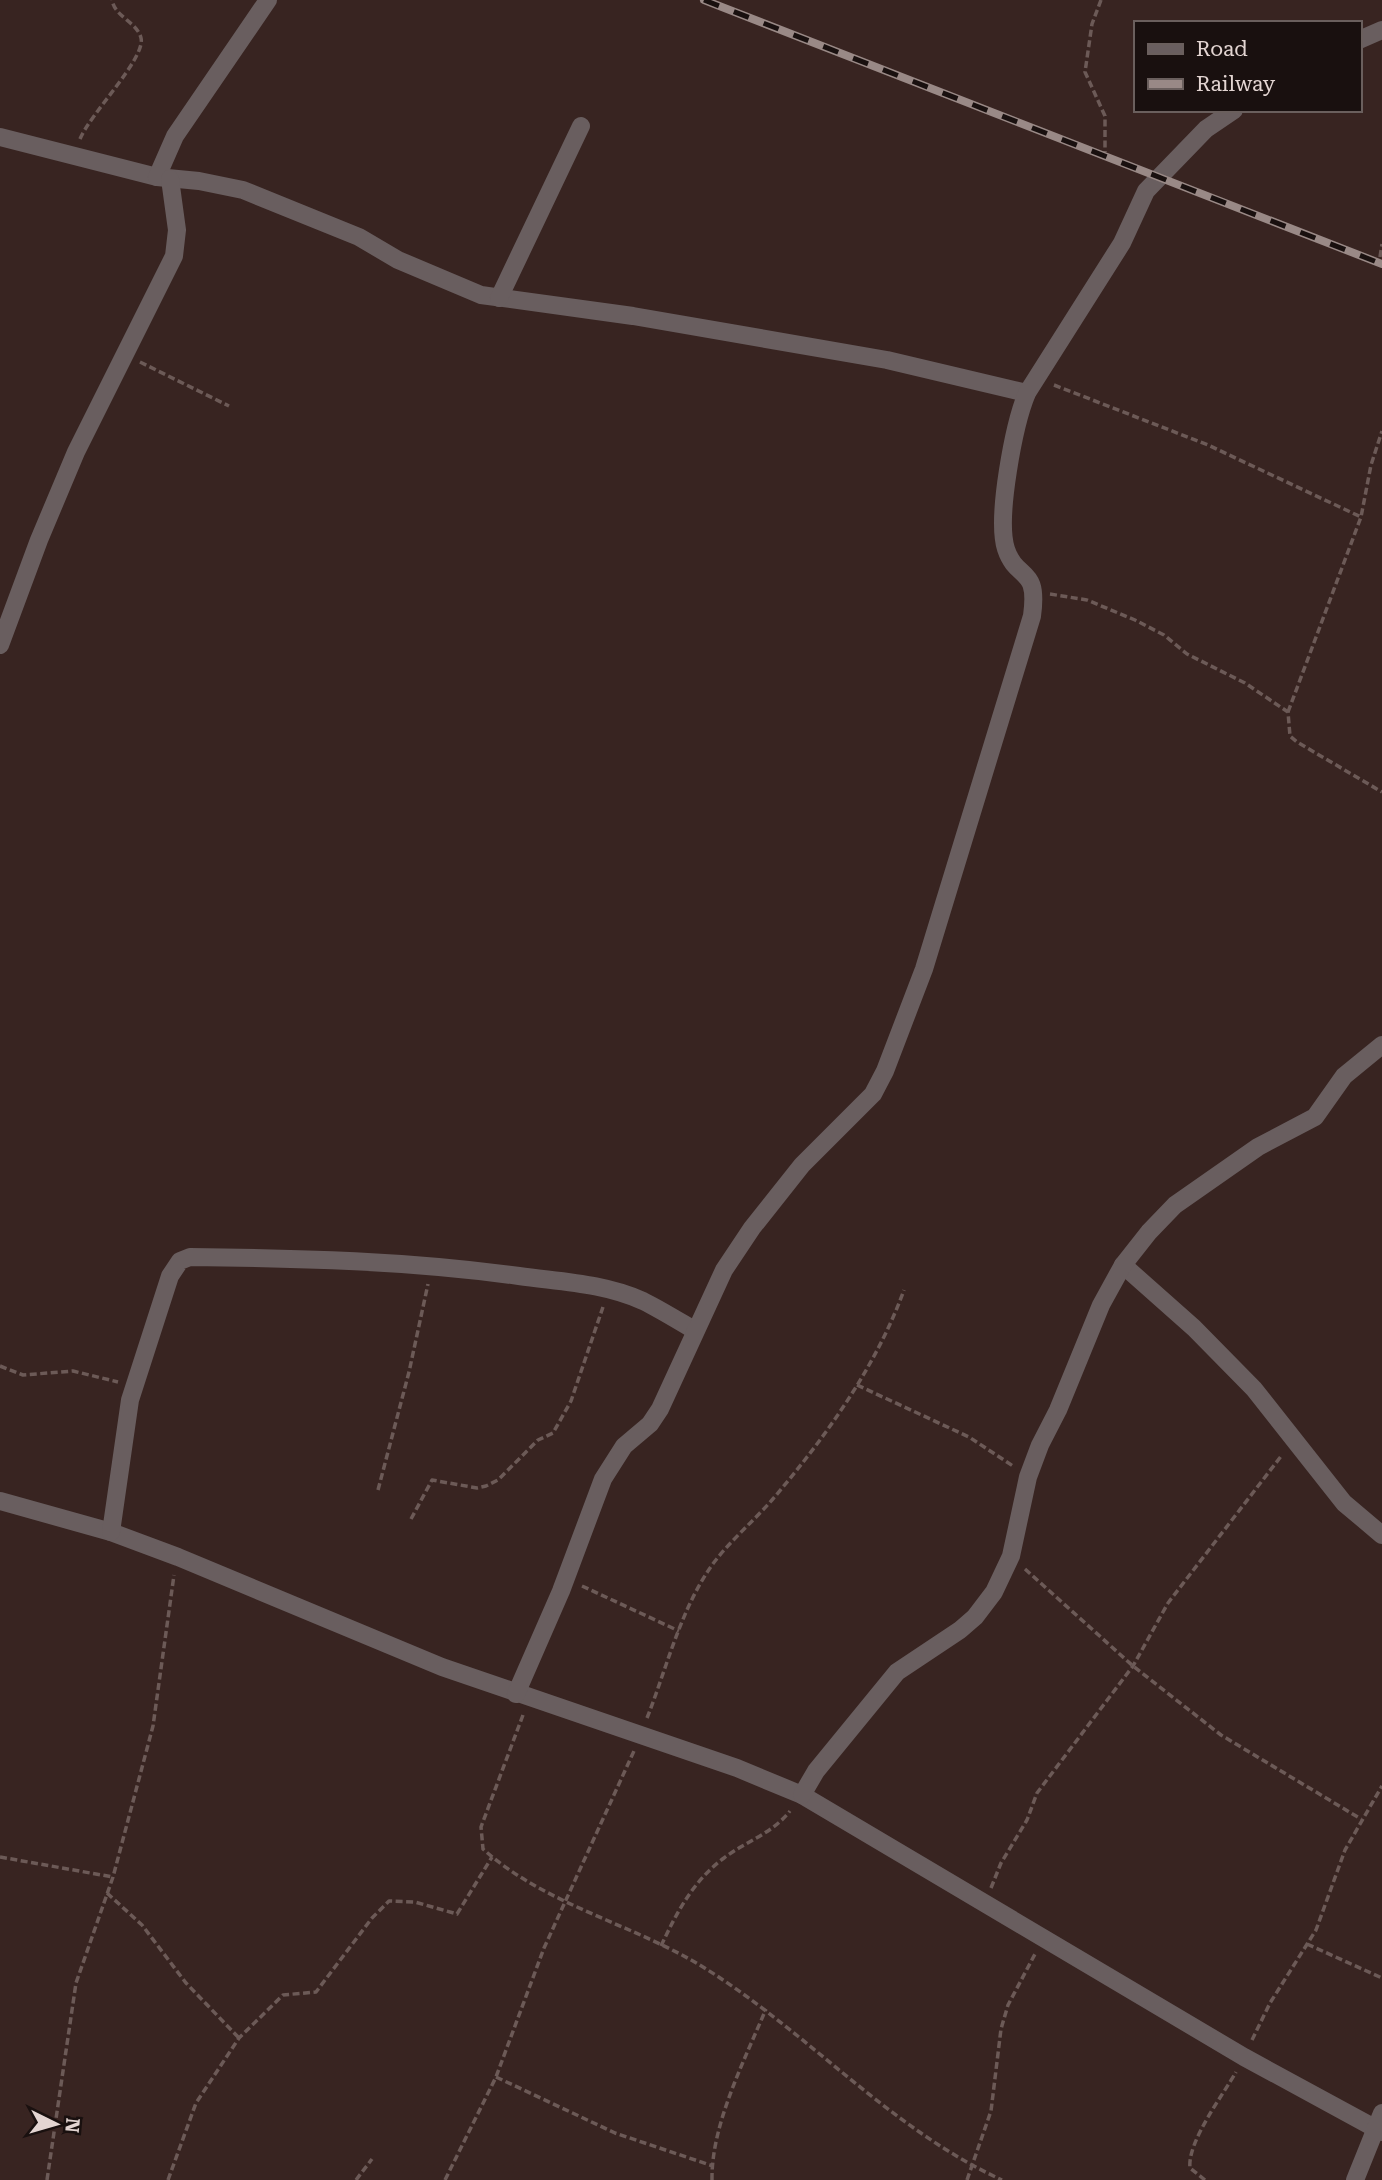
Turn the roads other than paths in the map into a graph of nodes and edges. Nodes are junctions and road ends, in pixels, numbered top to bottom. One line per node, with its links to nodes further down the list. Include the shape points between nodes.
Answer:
1 (268, 0): 7 (street, via 175,136)
2 (1382, 30): 3 (street)
3 (1361, 39)
4 (1231, 112): 9 (street, via 1206,129 1146,191 1122,243)
5 (581, 126): 8 (street)
6 (0, 137): 7 (street)
7 (163, 178): 8 (street, via 243,190 359,237 440,279); 10 (street, via 177,230 174,256 52,507)
8 (499, 298): 9 (street, via 887,360)
9 (1027, 393): 13 (street, via 1011,444 1004,531 1006,550 1028,576 1034,592 1027,640 924,969 873,1094 802,1165 752,1228 724,1270)
10 (0, 645)
11 (1382, 1045): 12 (street, via 1344,1076 1315,1117 1258,1147 1175,1205)
12 (1123, 1265): 16 (street, via 1254,1389 1344,1503); 18 (street, via 1101,1305 1028,1476 1005,1573 975,1617 897,1672)
13 (694, 1330): 15 (street, via 642,1301 559,1280 432,1265 269,1256 190,1257 180,1261 170,1276 134,1385); 17 (street, via 660,1409 624,1446 603,1479)
14 (0, 1501): 15 (street)
15 (111, 1532): 17 (street)
16 (1382, 1535)
17 (523, 1696): 18 (street, via 737,1768)
18 (802, 1795): 19 (street, via 1244,2057)
19 (1379, 2124): 20 (street)
20 (1355, 2180)

